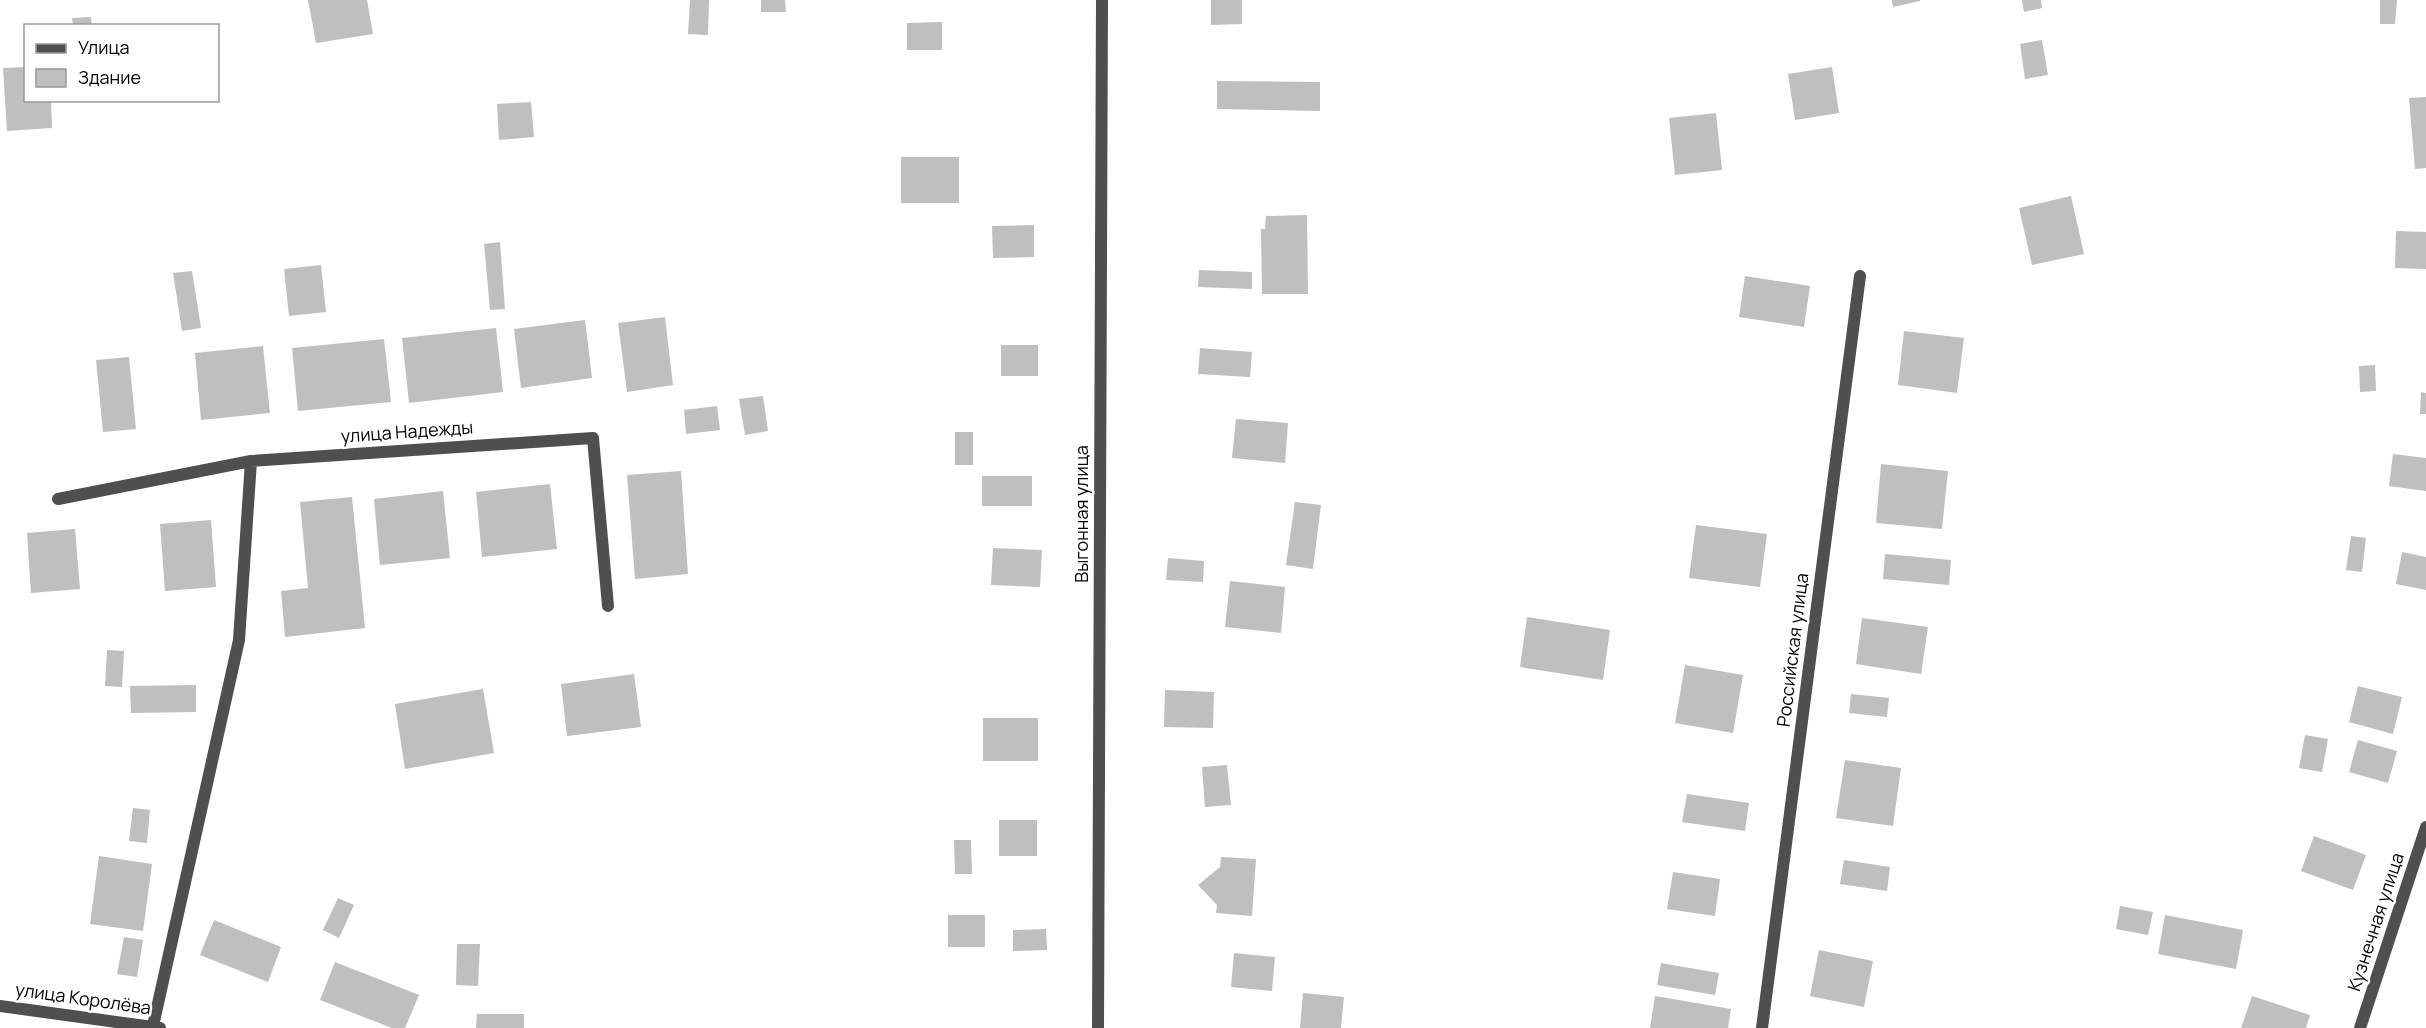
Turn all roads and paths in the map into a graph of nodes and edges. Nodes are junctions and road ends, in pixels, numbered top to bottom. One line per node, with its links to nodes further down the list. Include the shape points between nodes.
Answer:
1 (1102, 0): 9 (street, Выгонная улица)
2 (1860, 276): 10 (street, Российская улица)
3 (251, 461): 4 (street, улица Надежды); 5 (street, улица Надежды, via 593,438); 8 (street, via 239,640)
4 (58, 499)
5 (608, 606)
6 (2426, 827): 11 (street, Кузнечная улица)
7 (0, 1006): 8 (street, улица Королёва)
8 (157, 1027)
9 (1098, 1028)
10 (1762, 1028)
11 (2360, 1028)

